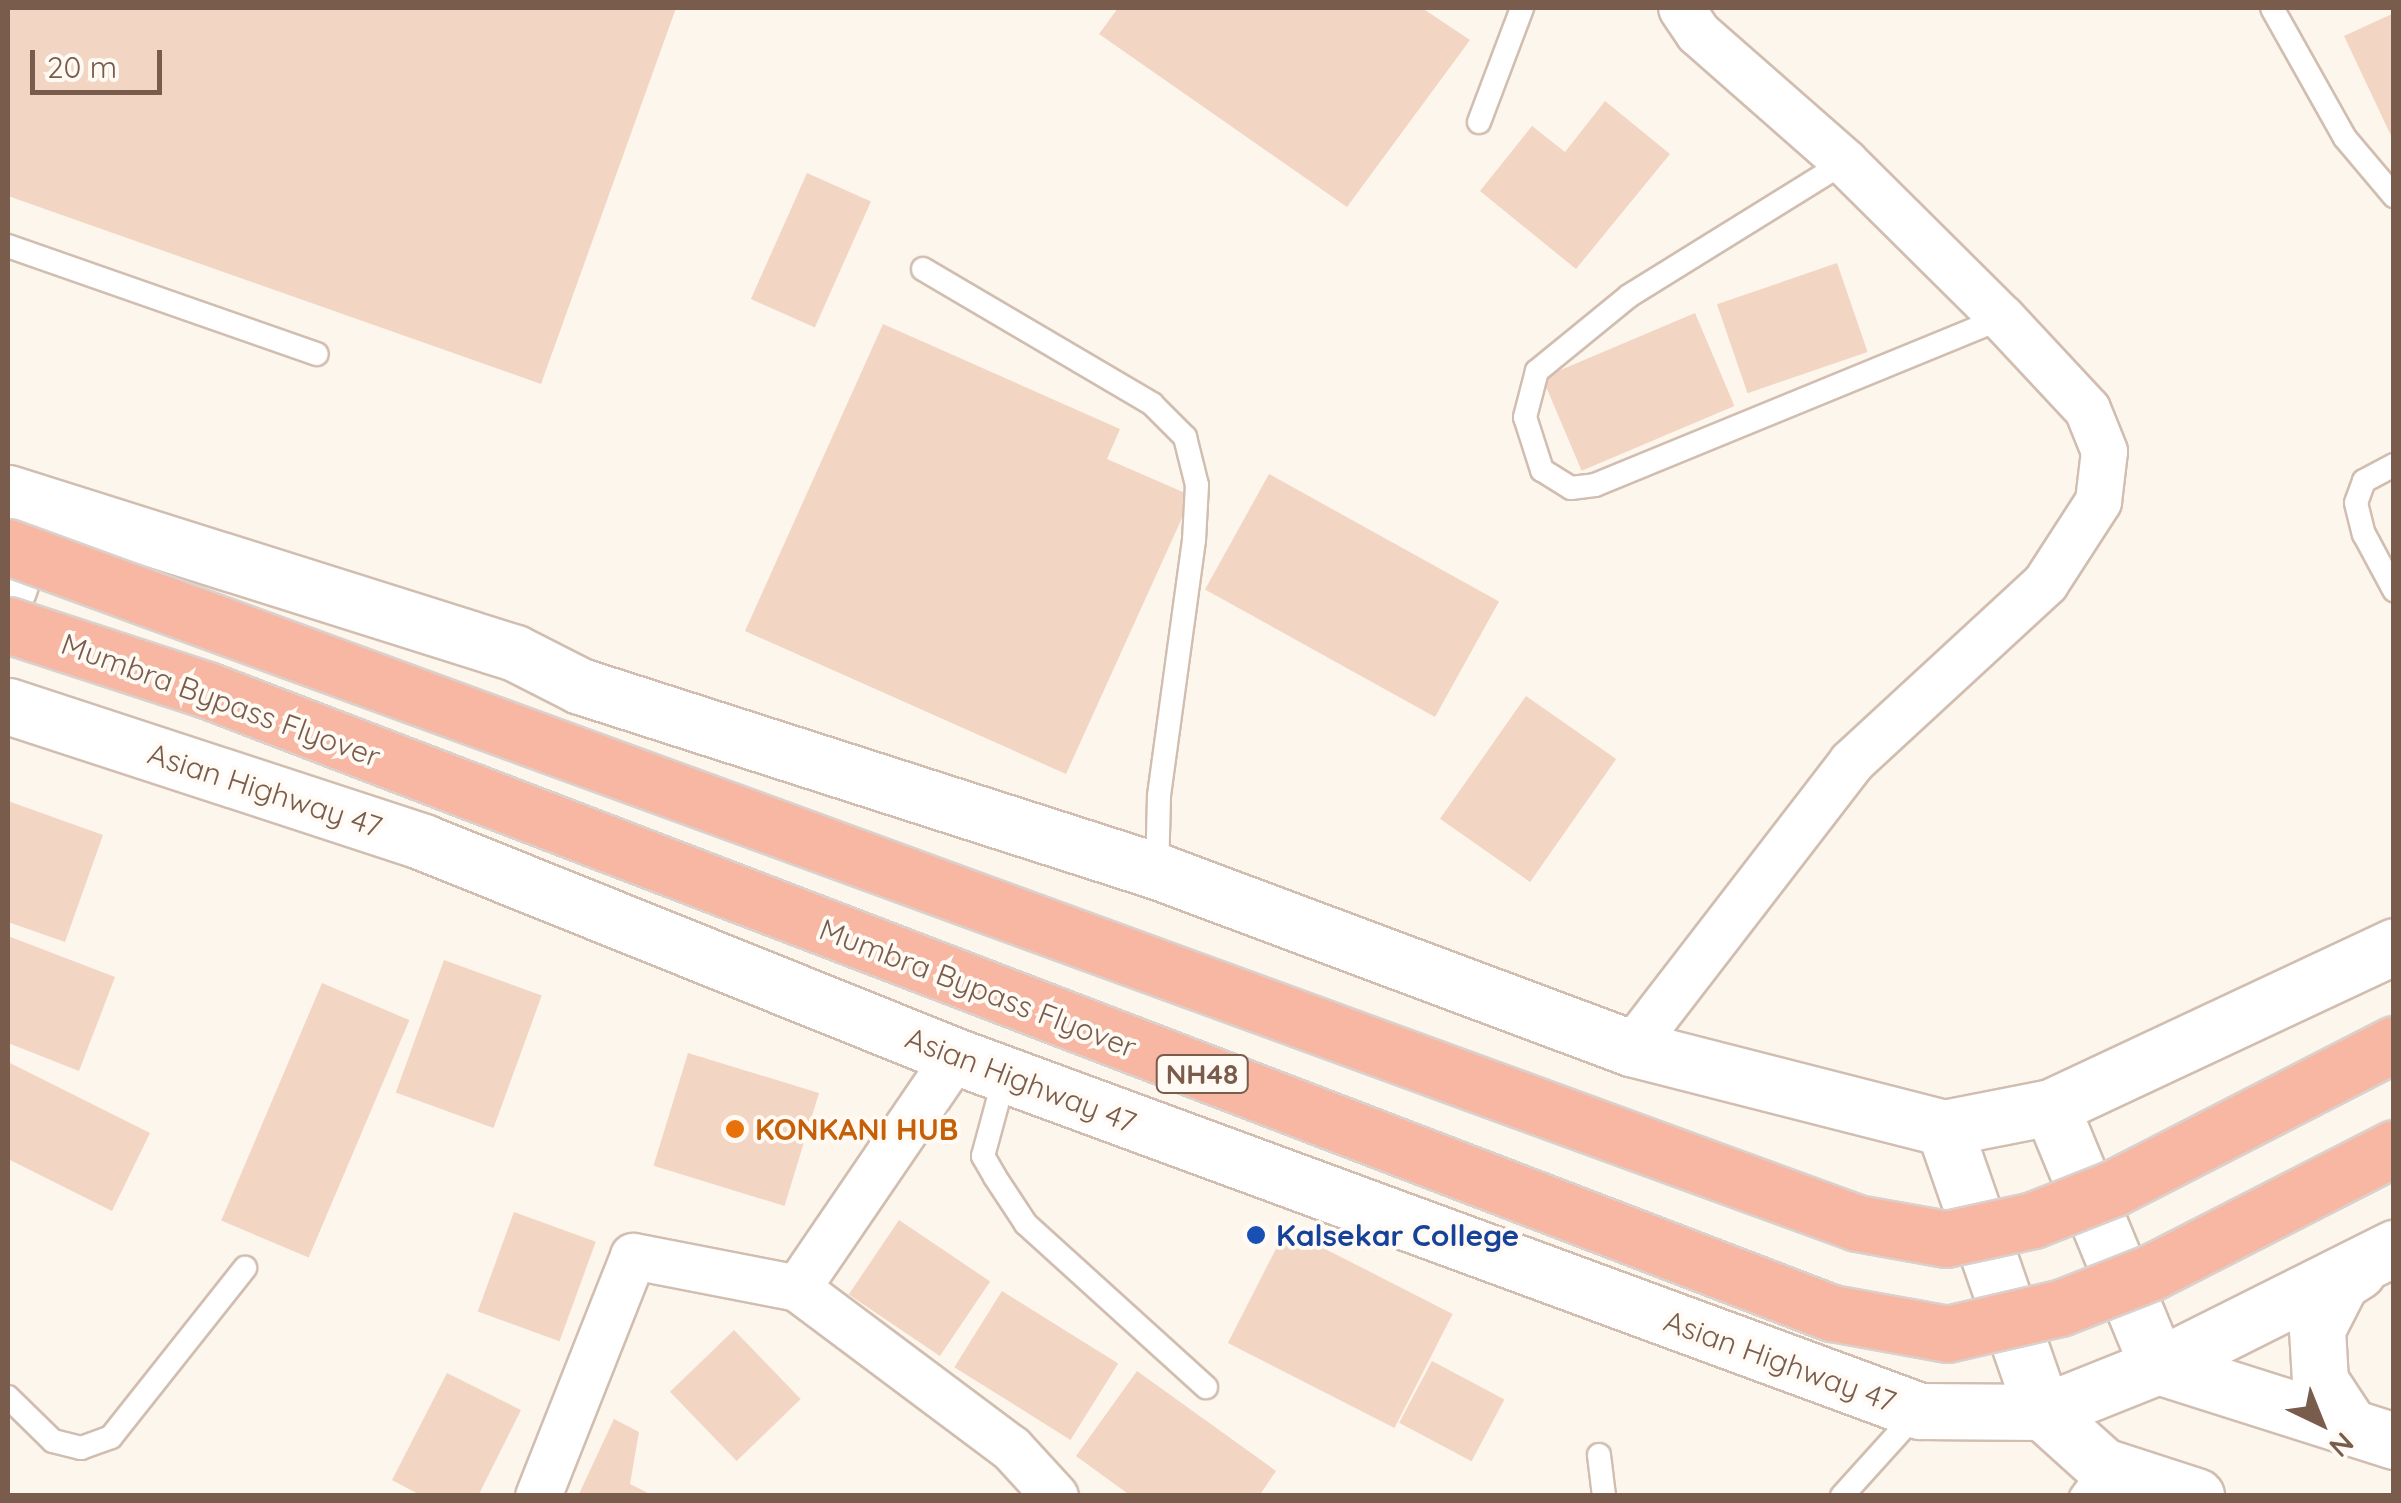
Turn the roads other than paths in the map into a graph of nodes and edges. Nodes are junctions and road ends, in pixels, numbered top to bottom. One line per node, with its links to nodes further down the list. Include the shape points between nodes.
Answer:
1 (1522, 8): 4 (lane)
2 (1681, 8): 5 (street, via 1698,33)
3 (2272, 8): 6 (lane, via 2345,138)
4 (1479, 122)
5 (1845, 162): 9 (street); 9 (lane, via 1630,296 1538,371 1525,417 1542,470 1571,488 1595,485)
6 (2394, 196)
7 (8, 246): 10 (lane)
8 (923, 268): 18 (lane, via 1152,404 1184,438 1197,485 1194,540 1159,797)
9 (2002, 318): 21 (street, via 2086,409 2104,451 2098,501 2046,584 1851,762)
10 (316, 354)
11 (2394, 464): 15 (lane, via 2364,481 2356,503 2364,534)
12 (22, 497): 14 (main road); 18 (main road, via 515,653 580,686)
13 (8, 547): 20 (highway, NH48, bridge, via 1857,1223 1946,1239 2033,1220 2114,1188)
14 (8, 589)
15 (2394, 590)
16 (8, 625): 25 (highway, Mumbra Bypass Flyover / NH48, bridge, via 226,698 1832,1313 1948,1334 2060,1308 2152,1272)
17 (8, 706): 22 (main road, Asian Highway 47 / NH48, via 422,842)
18 (1157, 872): 21 (main road)
19 (2394, 946): 23 (main road)
20 (2394, 1044)
21 (1632, 1048): 24 (main road)
22 (980, 1066): 28 (street); 30 (lane, via 984,1156 1026,1224); 32 (main road, Asian Highway 47 / NH48)
23 (2051, 1107): 24 (main road); 29 (main road)
24 (1944, 1128): 33 (main road)
25 (2394, 1148)
26 (2389, 1251): 29 (main road, NH48); 34 (main road, via 2341,1282 2318,1329 2320,1381)
27 (245, 1268): 31 (lane, via 111,1436 81,1448 53,1441)
28 (797, 1288): 37 (street, via 634,1256); 38 (street, via 1011,1448)
29 (2158, 1366): 33 (main road, NH48); 34 (main road)
30 (1206, 1387)
31 (8, 1397)
32 (1920, 1411): 33 (main road, Asian Highway 47 / NH48); 40 (lane)
33 (2043, 1412): 36 (main road)
34 (2371, 1433)
35 (1599, 1455): 39 (lane)
36 (2092, 1481): 41 (main road)
37 (538, 1496)
38 (1055, 1496)
39 (1604, 1496)
40 (1842, 1496)
41 (2196, 1496)

